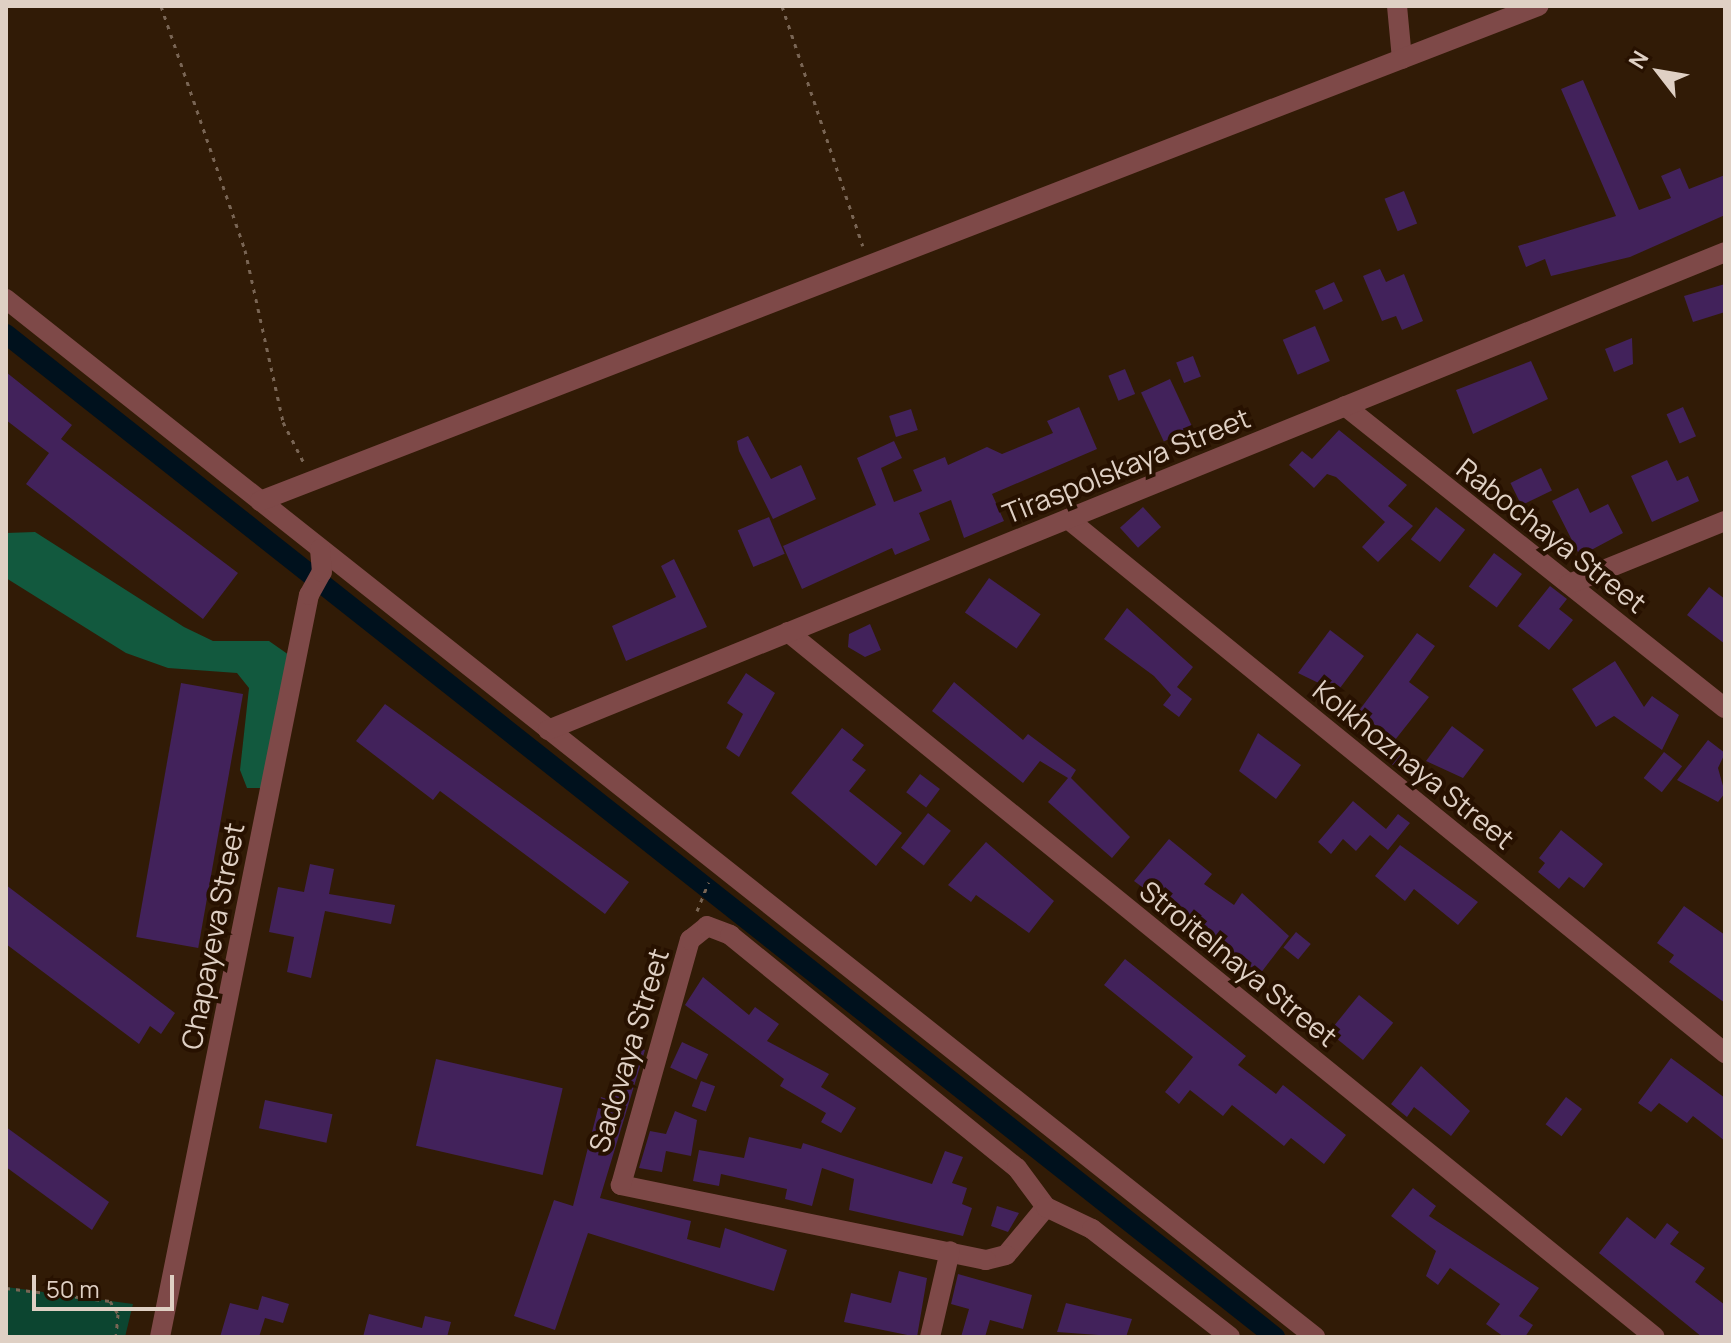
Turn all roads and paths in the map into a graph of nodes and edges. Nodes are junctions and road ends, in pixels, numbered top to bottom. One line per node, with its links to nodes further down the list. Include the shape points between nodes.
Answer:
1 (161, 6): 10 (path, via 245,250 283,422)
2 (782, 6): 7 (path)
3 (1397, 6): 5 (street)
4 (1538, 6): 5 (street)
5 (1402, 59): 7 (street)
6 (1725, 252): 9 (street, Tiraspolskaya Street)
7 (869, 265): 10 (street)
8 (6, 299): 11 (street)
9 (1345, 406): 12 (street, Tiraspolskaya Street); 15 (street, Rabochaya Street)
10 (313, 481): 11 (street)
11 (260, 501): 14 (street)
12 (1068, 519): 16 (street, Tiraspolskaya Street); 21 (street, Kolkhoznaya Street)
13 (1725, 521): 15 (street)
14 (320, 549): 18 (street); 26 (street, Chapayeva Street, via 322,572 309,595)
15 (1569, 584): 17 (street, Rabochaya Street)
16 (788, 632): 18 (street, Tiraspolskaya Street); 30 (street, Stroitelnaya Street)
17 (1725, 708)
18 (548, 730): 29 (street)
19 (711, 879): 20 (path)
20 (697, 902)
21 (1725, 1053)
22 (1046, 1207): 23 (street, Sadovaya Street, via 1006,1255 986,1260); 23 (street, Sadovaya Street, via 1017,1168 730,935 718,927 697,930 618,1180); 28 (street, Sadovaya Street, via 1092,1229)
23 (950, 1251): 27 (street)
24 (6, 1288): 25 (path, via 110,1301 118,1314)
25 (116, 1337)
26 (160, 1337)
27 (930, 1337)
28 (1230, 1337)
29 (1315, 1337)
30 (1655, 1337)

